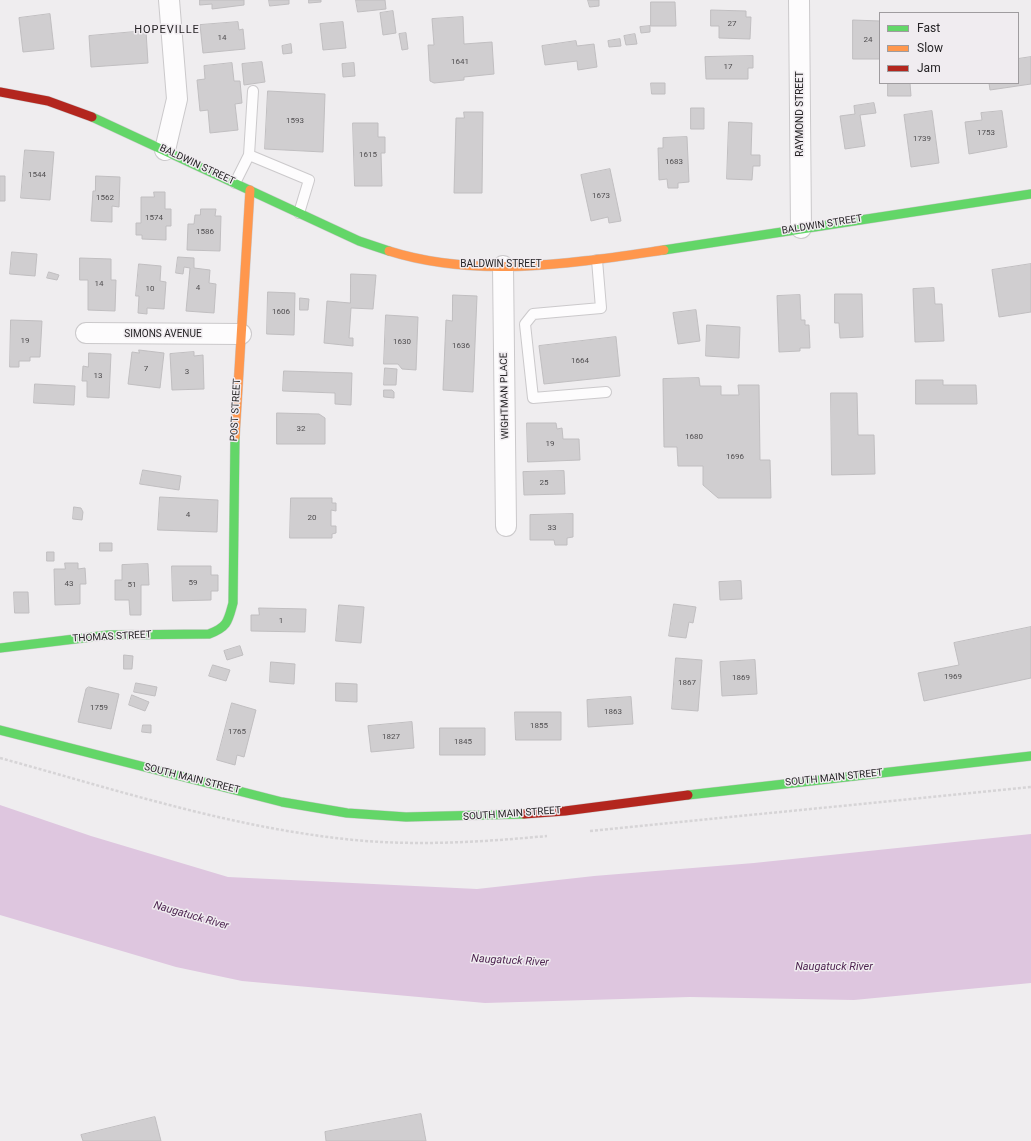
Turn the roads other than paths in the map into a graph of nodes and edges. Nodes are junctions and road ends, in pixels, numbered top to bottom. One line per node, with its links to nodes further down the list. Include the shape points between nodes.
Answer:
1 (169, 0): 5 (street, via 177,99)
2 (799, 0): 11 (street, RAYMOND STREET)
3 (253, 91): 6 (lane)
4 (0, 92): 5 (main road, BALDWIN STREET, via 61,105)
5 (165, 150): 7 (main road, BALDWIN STREET)
6 (249, 155): 7 (lane); 10 (lane, via 310,180)
7 (235, 183): 8 (main road, BALDWIN STREET)
8 (250, 190): 10 (main road, BALDWIN STREET); 16 (main road, POST STREET)
9 (1031, 194): 11 (main road, BALDWIN STREET)
10 (298, 213): 13 (main road, BALDWIN STREET, via 359,241 400,254 450,264)
11 (801, 228): 12 (main road, BALDWIN STREET)
12 (597, 260): 13 (main road, BALDWIN STREET); 14 (lane, via 601,308 533,314)
13 (503, 266): 14 (street, WIGHTMAN PLACE)
14 (514, 324): 17 (lane, via 533,398); 18 (street, WIGHTMAN PLACE)
15 (86, 333): 16 (street, SIMONS AVENUE)
16 (240, 334): 19 (main road, POST STREET, via 235,437 233,603 230,617)
17 (606, 392)
18 (506, 526)
19 (223, 628): 20 (main road, THOMAS STREET, via 204,635 108,635)
20 (0, 648)
21 (0, 730): 22 (main road, SOUTH MAIN STREET, via 282,802 347,813 406,817 488,816 565,811 730,789)
22 (1031, 756)

